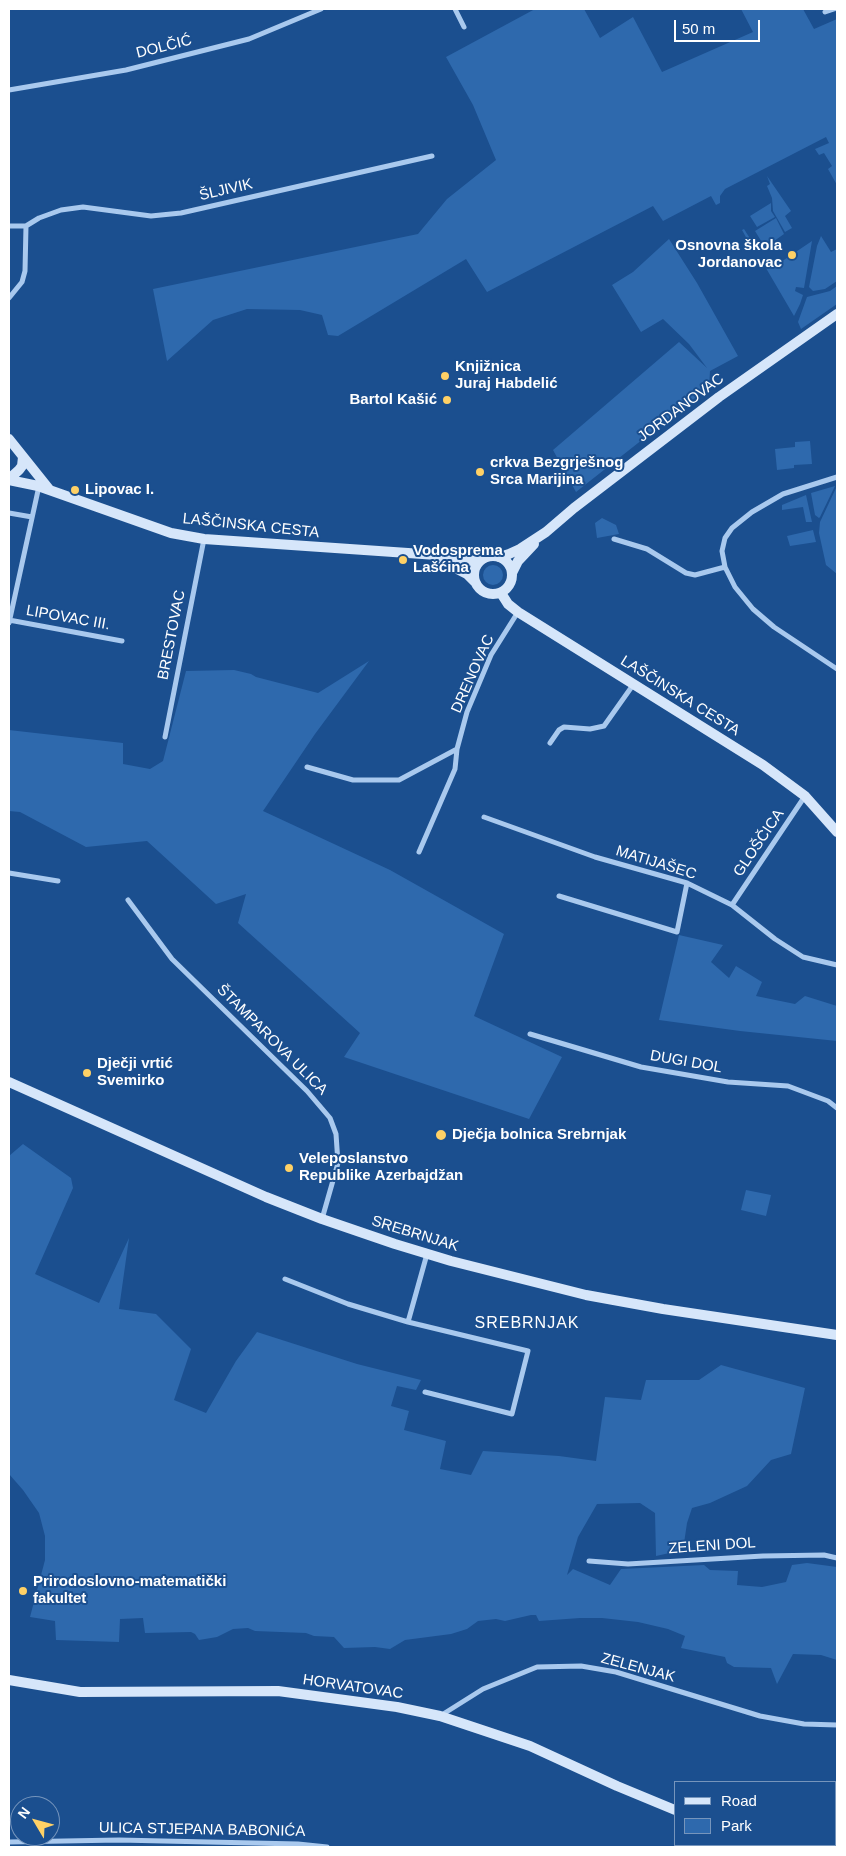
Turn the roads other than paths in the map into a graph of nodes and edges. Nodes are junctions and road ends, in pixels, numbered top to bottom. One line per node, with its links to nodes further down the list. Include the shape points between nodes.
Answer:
1 (321, 9): 6 (street, DOLČIĆ, via 248,39 126,70)
2 (455, 9): 5 (street)
3 (834, 9): 4 (street)
4 (825, 12)
5 (464, 28)
6 (9, 90)
7 (432, 156): 9 (street, ŠLJIVIK, via 181,213 151,216 83,208 61,210)
8 (9, 226): 9 (street, ŠLJIVIK)
9 (26, 226): 10 (street, via 26,271)
10 (9, 298)
11 (837, 314): 19 (main road, JORDANOVAC, via 719,397)
12 (9, 440): 13 (main road)
13 (23, 457): 15 (main road, via 20,470); 16 (main road)
14 (837, 478): 25 (street, via 783,494 752,512 725,538 722,551)
15 (9, 479): 16 (main road, LAŠČINSKA CESTA)
16 (39, 482): 18 (street); 20 (main road, LAŠČINSKA CESTA, via 50,490 171,533)
17 (9, 513): 18 (street)
18 (32, 518): 30 (street)
19 (546, 532): 23 (main road, JORDANOVAC, via 515,552); 26 (main road, JORDANOVAC, via 518,561)
20 (204, 539): 22 (main road, LAŠČINSKA CESTA); 34 (street, BRESTOVAC)
21 (614, 539): 25 (street, via 647,549 686,573 695,575)
22 (426, 554): 24 (main road, LAŠČINSKA CESTA, via 466,562); 27 (main road, LAŠČINSKA CESTA, via 458,568)
23 (499, 557): 24 (main road); 26 (main road, via 508,562)
24 (481, 560): 27 (main road, via 475,568)
25 (725, 567): 32 (street, via 753,608 774,627)
26 (512, 573): 28 (main road, via 511,584)
27 (475, 582): 28 (main road, via 488,594)
28 (501, 593): 29 (main road, LAŠČINSKA CESTA)
29 (518, 612): 33 (main road, LAŠČINSKA CESTA); 36 (street, DRENOVAC, via 492,654 467,712)
30 (9, 622): 31 (street, LIPOVAC III.)
31 (122, 641)
32 (837, 669)
33 (633, 685): 35 (street, via 604,726 590,729 564,727); 38 (main road, LAŠČINSKA CESTA, via 762,765)
34 (165, 737)
35 (550, 743)
36 (457, 749): 37 (street, via 399,780 352,780); 41 (street, DRENOVAC, via 455,769)
37 (308, 767)
38 (805, 796): 40 (main road, LAŠČINSKA CESTA); 47 (street, GLOŠČICA)
39 (484, 817): 44 (street, MATIJAŠEC, via 595,857)
40 (837, 832)
41 (419, 852)
42 (9, 873): 43 (street)
43 (58, 881)
44 (687, 883): 45 (street, via 677,932); 47 (street, MATIJAŠEC)
45 (559, 896)
46 (128, 900): 52 (street, ŠTAMPAROVA ULICA, via 172,959 307,1091 330,1118 336,1134 338,1163)
47 (732, 905): 48 (street, MATIJAŠEC, via 803,957)
48 (837, 965)
49 (530, 1034): 51 (street, DUGI DOL, via 641,1067 728,1082 788,1086 828,1101)
50 (9, 1082): 52 (main road, SREBRNJAK)
51 (837, 1108)
52 (322, 1219): 53 (main road, SREBRNJAK)
53 (427, 1254): 55 (street); 56 (main road, SREBRNJAK, via 624,1302)
54 (285, 1279): 55 (street, via 348,1304)
55 (408, 1322): 57 (street, via 528,1351 512,1414)
56 (837, 1335)
57 (425, 1392)
58 (837, 1558): 59 (street, ZELENI DOL, via 824,1555 763,1556 628,1564)
59 (589, 1561)
60 (9, 1680): 61 (main road, HORVATOVAC, via 80,1692 278,1692 397,1707)
61 (440, 1716): 62 (street, ZELENJAK, via 483,1690 538,1667 580,1666 616,1672 760,1716 804,1724); 63 (main road, HORVATOVAC, via 530,1746)
62 (837, 1724)
63 (674, 1810)
64 (9, 1842): 65 (street, ULICA STJEPANA BABONIĆA, via 76,1840)
65 (327, 1847)

